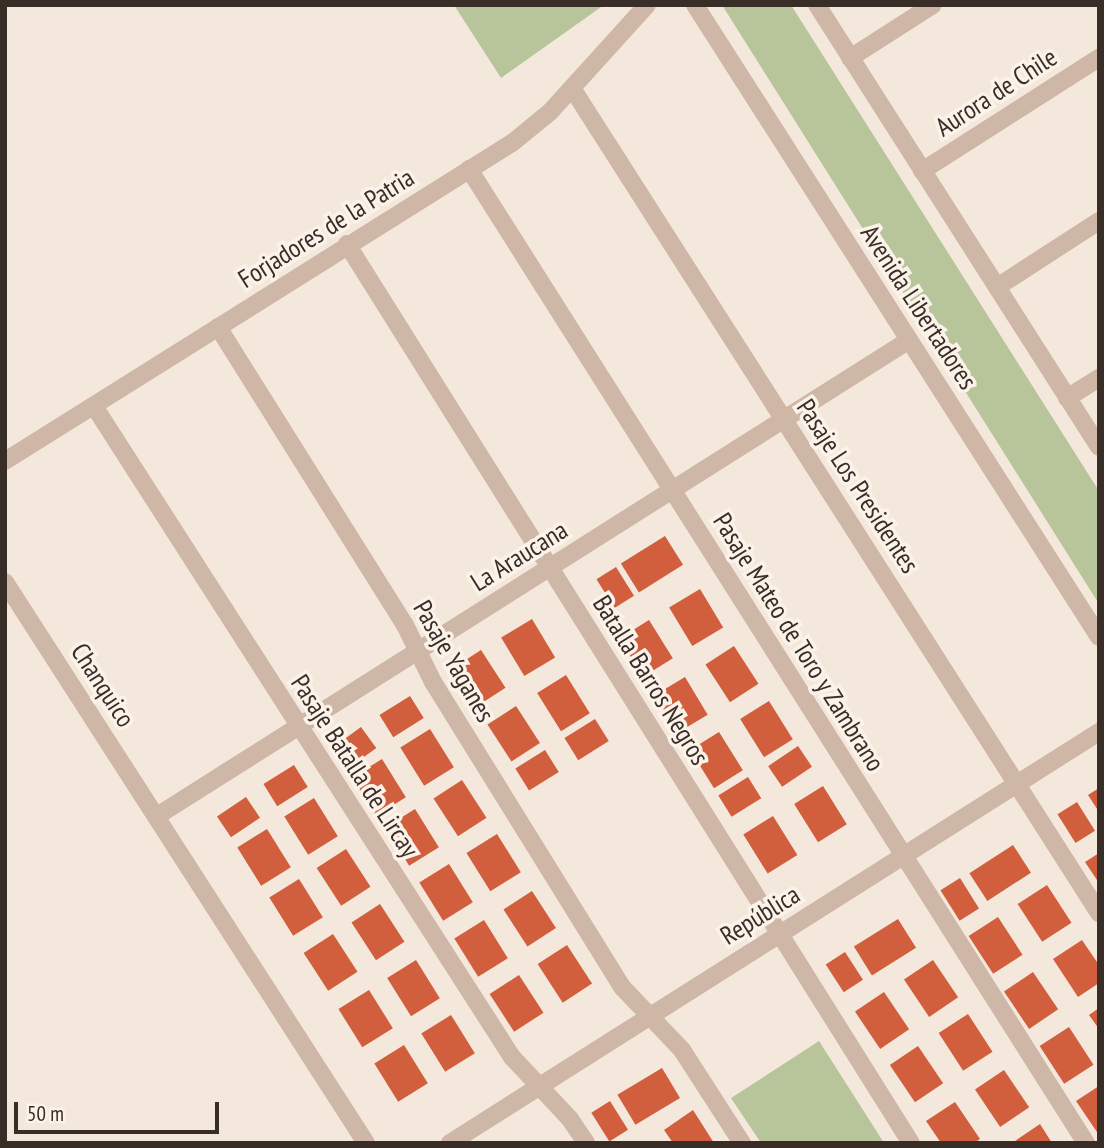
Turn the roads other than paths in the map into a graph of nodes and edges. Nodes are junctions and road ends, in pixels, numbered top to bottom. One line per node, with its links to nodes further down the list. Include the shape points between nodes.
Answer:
1 (647, 5): 7 (street, Forjadores de la Patria)
2 (695, 5): 14 (street, Avenida Libertadores)
3 (817, 5): 5 (street)
4 (933, 5): 5 (street)
5 (850, 58): 9 (street)
6 (1099, 58): 9 (street, Aurora de Chile)
7 (572, 88): 8 (street, Forjadores de la Patria, via 531,129); 18 (street, Pasaje Los Presidentes)
8 (469, 169): 11 (street, Forjadores de la Patria); 21 (street, Pasaje Mateo de Toro y Zambrano)
9 (922, 171): 12 (street)
10 (1099, 221): 12 (street)
11 (347, 244): 13 (street, Forjadores de la Patria); 22 (street, Batalla Barros Negros)
12 (997, 287): 16 (street)
13 (218, 327): 17 (street, Forjadores de la Patria); 25 (street, Pasaje Yaganes)
14 (909, 340): 18 (street, La Araucana); 24 (street, Avenida Libertadores)
15 (1099, 378): 16 (street)
16 (1068, 398): 19 (street)
17 (94, 406): 20 (street, Forjadores de la Patria); 26 (street, Pasaje Batalla de Lircay)
18 (784, 419): 21 (street, La Araucana); 28 (street, Pasaje Los Presidentes)
19 (1099, 447)
20 (5, 461)
21 (672, 490): 22 (street, La Araucana); 30 (street, Pasaje Mateo de Toro y Zambrano)
22 (551, 567): 25 (street, La Araucana); 32 (street, Batalla Barros Negros)
23 (5, 582): 29 (street, Chanquico)
24 (1099, 637)
25 (418, 651): 26 (street, La Araucana); 33 (street, Pasaje Yaganes, via 623,988)
26 (298, 727): 29 (street, La Araucana); 34 (street, Pasaje Batalla de Lircay, via 512,1057)
27 (1099, 732): 28 (street, República)
28 (1017, 784): 30 (street, República); 31 (street, Pasaje Los Presidentes)
29 (157, 816): 35 (street, Chanquico)
30 (904, 856): 32 (street, República); 40 (street, Pasaje Mateo de Toro y Zambrano)
31 (1099, 913)
32 (777, 936): 33 (street, República); 39 (street, Batalla Barros Negros)
33 (651, 1016): 34 (street, República); 38 (street, Pasaje Yaganes, via 682,1050)
34 (540, 1086): 36 (street, República); 37 (street, Pasaje Batalla de Lircay)
35 (366, 1143)
36 (450, 1143)
37 (586, 1143)
38 (742, 1143)
39 (911, 1143)
40 (1086, 1143)

